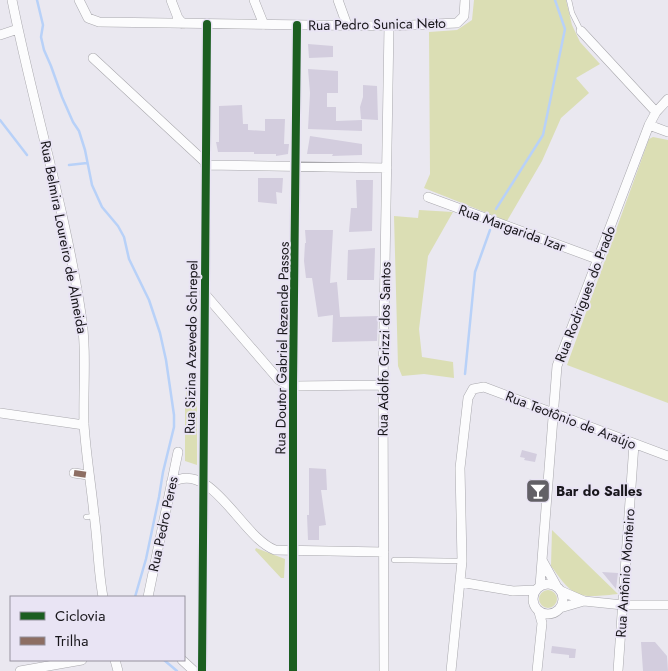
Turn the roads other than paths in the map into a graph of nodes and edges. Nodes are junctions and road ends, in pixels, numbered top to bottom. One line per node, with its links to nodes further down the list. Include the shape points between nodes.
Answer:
1 (12, 0): 14 (street, Rua Belmira Loureiro de Almeida)
2 (79, 0): 8 (street, Rua Pedro Sunica Neto, via 88,18 99,22)
3 (171, 0): 8 (street)
4 (254, 0): 10 (street)
5 (338, 0): 11 (street)
6 (465, 0): 13 (street, Rua Pedro Sunica Neto, via 464,16 457,23)
7 (570, 0): 15 (lane)
8 (183, 24): 9 (street, Rua Pedro Sunica Neto)
9 (207, 24): 10 (street, Rua Pedro Sunica Neto); 22 (street, Rua Sizina Azevedo Schrepel)
10 (264, 25): 12 (street, Rua Pedro Sunica Neto)
11 (347, 25): 12 (street, Rua Pedro Sunica Neto); 13 (street, Rua Pedro Sunica Neto)
12 (297, 26): 25 (street, Rua Doutor Gabriel Rezende Passos)
13 (389, 26): 26 (street, Rua Adolfo Grizzi dos Santos)
14 (18, 29): 16 (street); 36 (street, Rua Belmira Loureiro de Almeida, via 52,167 81,314)
15 (581, 31): 19 (street)
16 (0, 35)
17 (93, 58): 23 (street)
18 (668, 99): 19 (street, Rua Rodrigues do Prado)
19 (656, 112): 20 (street, Rua Rodrigues do Prado)
20 (649, 125): 21 (street); 28 (street, Rua Rodrigues do Prado)
21 (668, 132)
22 (205, 142): 23 (street, via 199,148); 24 (street, Rua Sizina Azevedo Schrepel)
23 (192, 147): 24 (street)
24 (205, 163): 25 (street); 29 (street, Rua Sizina Azevedo Schrepel)
25 (296, 167): 26 (street); 33 (street, Rua Doutor Gabriel Rezende Passos)
26 (387, 168): 32 (street, Rua Adolfo Grizzi dos Santos)
27 (428, 197): 28 (street, Rua Margarida Izar)
28 (597, 259): 35 (street, Rua Rodrigues do Prado, via 557,366)
29 (204, 293): 30 (street); 31 (street, Rua Sizina Azevedo Schrepel)
30 (222, 314): 31 (street, via 209,312); 33 (street, via 279,380)
31 (204, 321): 42 (street, Rua Sizina Azevedo Schrepel)
32 (383, 385): 33 (street); 45 (street, Rua Adolfo Grizzi dos Santos)
33 (293, 386): 44 (street, Rua Doutor Gabriel Rezende Passos)
34 (0, 412): 36 (street)
35 (553, 414): 37 (street, Rua Teotônio de Araújo); 47 (street, Rua Rodrigues do Prado); 48 (street, Rua Teotônio de Araújo, via 484,387 474,389 468,398 460,468)
36 (84, 425): 41 (street, Rua Belmira Loureiro de Almeida)
37 (634, 444): 39 (street, Rua Teotônio de Araújo); 57 (street, Rua Antônio Monteiro)
38 (178, 452): 43 (street, Rua Pedro Peres)
39 (668, 456)
40 (74, 473): 41 (street)
41 (88, 475): 53 (street, Rua Belmira Loureiro de Almeida, via 90,517)
42 (202, 481): 43 (street, via 178,478); 44 (street, via 216,492 260,542 275,550); 65 (street, Rua Sizina Azevedo Schrepel)
43 (171, 483): 54 (street, Rua Pedro Peres)
44 (293, 551): 45 (street); 66 (street, Rua Doutor Gabriel Rezende Passos)
45 (384, 552): 67 (street, Rua Adolfo Grizzi dos Santos)
46 (394, 560): 48 (lane)
47 (542, 560): 50 (street, Rua Rodrigues do Prado); 51 (street)
48 (462, 561): 49 (street)
49 (460, 582): 52 (street); 68 (street)
50 (538, 588): 51 (street, via 551,584); 52 (street); 55 (street)
51 (559, 589): 56 (street); 59 (street, via 563,597)
52 (513, 591): 55 (street)
53 (103, 596)
54 (148, 596)
55 (533, 602): 60 (street)
56 (584, 602): 57 (street); 59 (street)
57 (623, 605): 58 (street); 70 (street, Rua Antônio Monteiro)
58 (668, 605)
59 (560, 608): 60 (street, via 550,614)
60 (539, 612): 69 (street, via 542,623)
61 (76, 661): 63 (street)
62 (183, 661): 64 (street)
63 (20, 671)
64 (194, 671)
65 (202, 671)
66 (294, 671)
67 (384, 671)
68 (451, 671)
69 (537, 671)
70 (618, 671)

